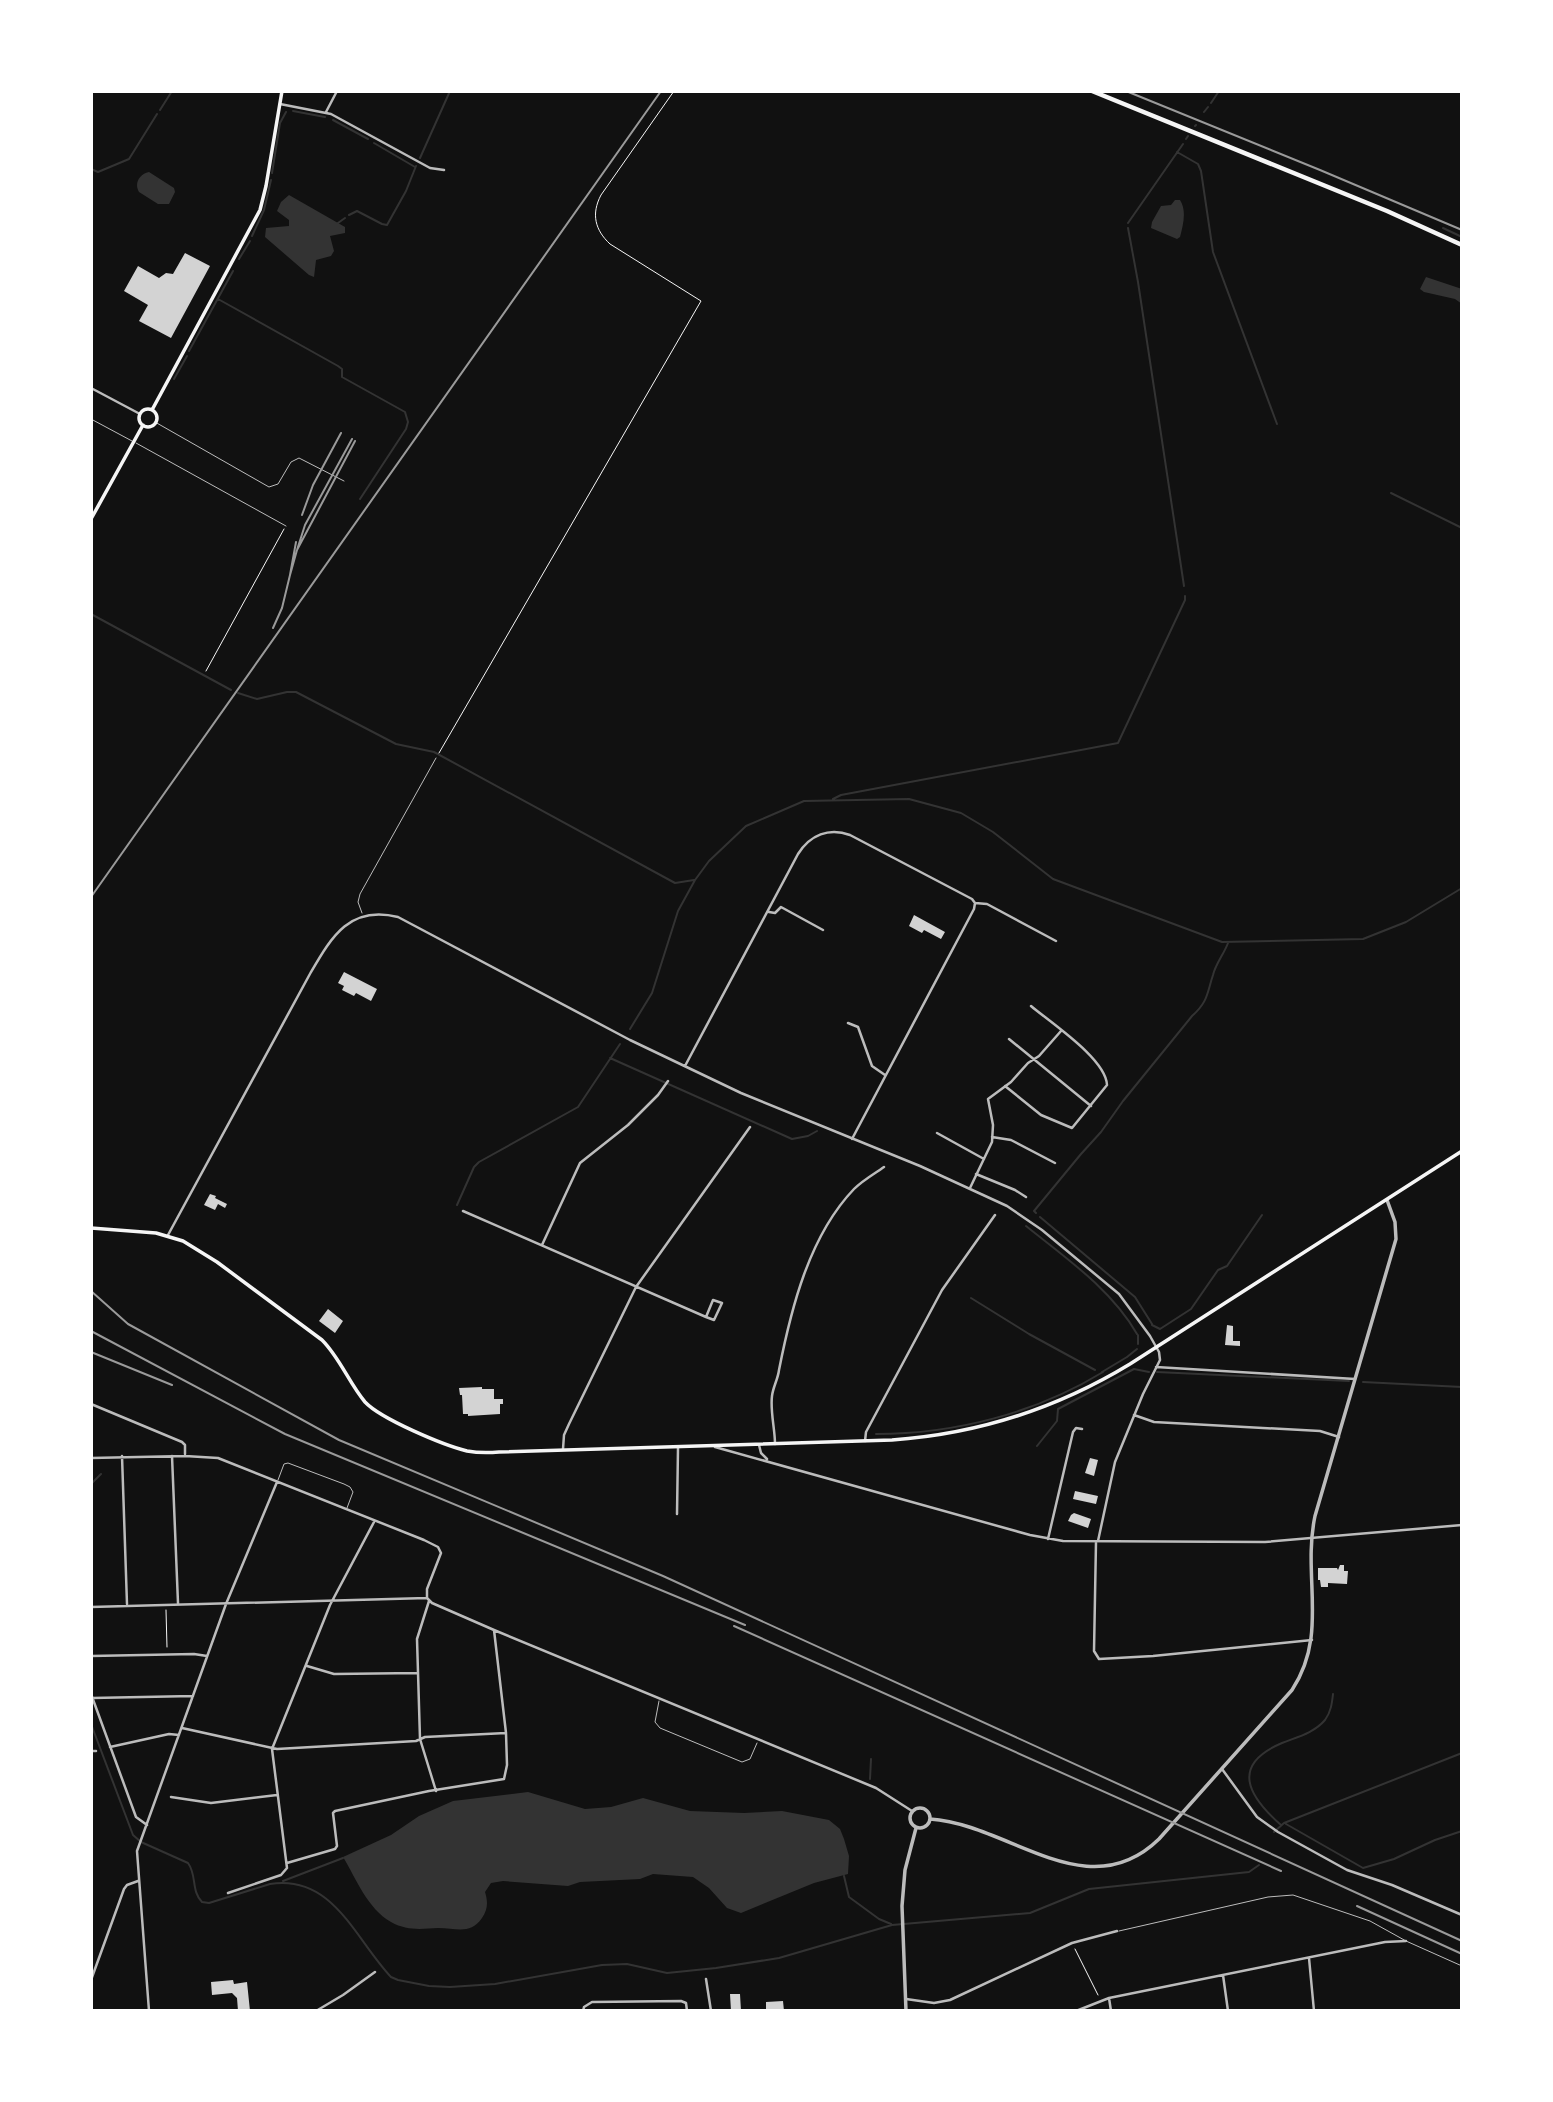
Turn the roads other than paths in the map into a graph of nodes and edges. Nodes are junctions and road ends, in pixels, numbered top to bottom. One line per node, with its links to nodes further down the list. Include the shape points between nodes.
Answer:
1 (282, 91): 4 (main road)
2 (337, 91): 5 (street)
3 (1092, 91): 7 (main road)
4 (280, 104): 5 (street); 9 (main road, via 256,219)
5 (326, 113): 6 (street, via 430,168)
6 (444, 170)
7 (1462, 245)
8 (91, 388): 10 (street)
9 (152, 410): 10 (main road); 12 (main road)
10 (140, 414): 13 (main road)
11 (91, 419): 14 (lane)
12 (155, 422): 13 (main road); 15 (lane, via 269,487 278,484 291,462 299,458)
13 (144, 425): 14 (main road)
14 (134, 442): 16 (main road); 17 (lane)
15 (344, 481)
16 (91, 519)
17 (286, 526)
18 (436, 758): 21 (lane, via 360,894)
19 (975, 903): 20 (street, via 850,835 832,832 803,846); 23 (street, via 987,904); 30 (street)
20 (768, 911): 22 (street, via 775,913 781,907); 29 (street)
21 (363, 917): 29 (street, via 381,914 405,920); 49 (street, via 342,927 327,944)
22 (823, 930)
23 (1056, 941)
24 (1031, 1006): 26 (street)
25 (848, 1023): 30 (street, via 861,1031 872,1066)
26 (1061, 1031): 28 (street); 33 (street, via 1091,1057 1108,1083)
27 (1009, 1039): 28 (street)
28 (1034, 1059): 32 (street); 33 (street)
29 (685, 1066): 37 (street)
30 (885, 1075): 37 (street)
31 (667, 1083): 50 (street, via 628,1125 580,1163)
32 (1005, 1086): 33 (street, via 1058,1123 1074,1126); 36 (street, via 987,1102)
33 (1091, 1106)
34 (750, 1127): 51 (street)
35 (937, 1133): 39 (street)
36 (992, 1137): 39 (street); 40 (street, via 1011,1140)
37 (852, 1139): 43 (street)
38 (1462, 1151): 45 (main road)
39 (985, 1159): 42 (street)
40 (1055, 1163)
41 (884, 1167): 61 (street, via 844,1202 809,1264 772,1393)
42 (976, 1174): 43 (street); 44 (street)
43 (970, 1189): 53 (street, via 1025,1217 1097,1276 1126,1302)
44 (1026, 1196)
45 (1387, 1200): 53 (main road); 55 (street, via 1396,1239)
46 (463, 1211): 50 (street)
47 (995, 1215): 60 (street, via 942,1290)
48 (91, 1227): 49 (main road)
49 (169, 1235): 65 (main road, via 217,1262 323,1340 363,1399 381,1415 470,1451)
50 (542, 1245): 51 (street)
51 (636, 1287): 52 (street); 65 (street, via 564,1435)
52 (706, 1317): 52 (street, via 714,1300 722,1303 715,1320)
53 (1157, 1347): 54 (street, via 1161,1356); 60 (main road, via 1083,1391 1009,1420 939,1435)
54 (1157, 1367): 55 (street); 57 (street)
55 (1356, 1380): 59 (street)
56 (91, 1404): 68 (street, via 179,1441 185,1446)
57 (1134, 1415): 59 (street, via 1154,1422 1320,1431); 78 (street, via 1112,1473)
58 (1082, 1430): 76 (street, via 1073,1432)
59 (1339, 1437): 77 (street)
60 (865, 1441): 61 (main road)
61 (775, 1444): 62 (main road)
62 (760, 1445): 63 (main road); 70 (street, via 761,1453)
63 (712, 1446): 64 (main road); 70 (street)
64 (678, 1447): 65 (main road); 73 (street)
65 (564, 1450)
66 (122, 1456): 67 (street); 69 (street); 83 (street)
67 (173, 1456): 68 (street); 81 (street)
68 (185, 1456): 71 (street, via 218,1458)
69 (91, 1458)
70 (773, 1463): 76 (street)
71 (277, 1482): 72 (street); 72 (lane, via 288,1463 350,1487 353,1492); 82 (street)
72 (346, 1510): 74 (street)
73 (677, 1514)
74 (374, 1522): 79 (street, via 440,1549); 80 (street)
75 (1462, 1525): 77 (street)
76 (1048, 1539): 78 (street)
77 (1312, 1539): 78 (street); 86 (street)
78 (1097, 1541): 86 (street, via 1096,1657)
79 (428, 1600): 80 (street); 85 (street); 90 (street, via 417,1639)
80 (332, 1601): 82 (street); 89 (street)
81 (178, 1604): 82 (street); 83 (street)
82 (226, 1604): 88 (street)
83 (127, 1605): 84 (street)
84 (91, 1607)
85 (494, 1630): 93 (street); 95 (street)
86 (1312, 1640): 101 (street, via 1292,1690)
87 (91, 1656): 88 (street)
88 (207, 1656): 92 (street)
89 (307, 1665): 90 (street, via 334,1674); 100 (street)
90 (418, 1673): 98 (street)
91 (92, 1696): 92 (street); 99 (street)
92 (192, 1696): 94 (street)
93 (660, 1699): 97 (street); 97 (lane, via 656,1725 682,1737 745,1762)
94 (181, 1728): 96 (street); 100 (street)
95 (506, 1732): 98 (street); 102 (street, via 504,1779)
96 (179, 1735): 99 (street); 103 (street)
97 (759, 1739): 107 (street, via 876,1788)
98 (420, 1740): 100 (street); 102 (street)
99 (110, 1747): 109 (street, via 136,1817)
100 (272, 1749): 105 (street)
101 (1222, 1769): 108 (street, via 1151,1846 1114,1864 1092,1867 1058,1861 968,1825); 114 (street, via 1257,1817 1278,1832 1347,1870)
102 (436, 1791): 111 (street, via 335,1811 335,1849)
103 (158, 1793): 104 (street); 109 (street)
104 (163, 1794)
105 (277, 1795): 106 (street, via 211,1803); 111 (street)
106 (171, 1797)
107 (912, 1811): 108 (street, via 923,1808); 110 (street, via 910,1821)
108 (930, 1819): 110 (street, via 925,1827)
109 (147, 1825): 112 (street, via 136,1856)
110 (916, 1828): 124 (street, via 905,1870 902,1920)
111 (286, 1863): 113 (street, via 281,1875)
112 (138, 1881): 119 (street, via 124,1889); 126 (street)
113 (228, 1893)
114 (1462, 1915)
115 (1117, 1931): 116 (lane, via 1288,1895 1379,1924); 124 (street, via 1073,1943 950,2000 934,2003)
116 (1406, 1941): 117 (street); 118 (lane)
117 (1310, 1958): 121 (street); 135 (street)
118 (1462, 1966)
119 (93, 1969): 123 (street)
120 (375, 1972): 127 (street)
121 (1223, 1975): 125 (street); 134 (street)
122 (706, 1979): 130 (street)
123 (91, 1980)
124 (906, 1998): 131 (street)
125 (1109, 1998): 132 (street); 133 (street)
126 (149, 2011)
127 (316, 2011)
128 (583, 2011): 129 (street, via 592,2002 681,2001)
129 (687, 2011)
130 (711, 2011)
131 (906, 2011)
132 (1076, 2011)
133 (1111, 2011)
134 (1228, 2011)
135 (1314, 2011)

